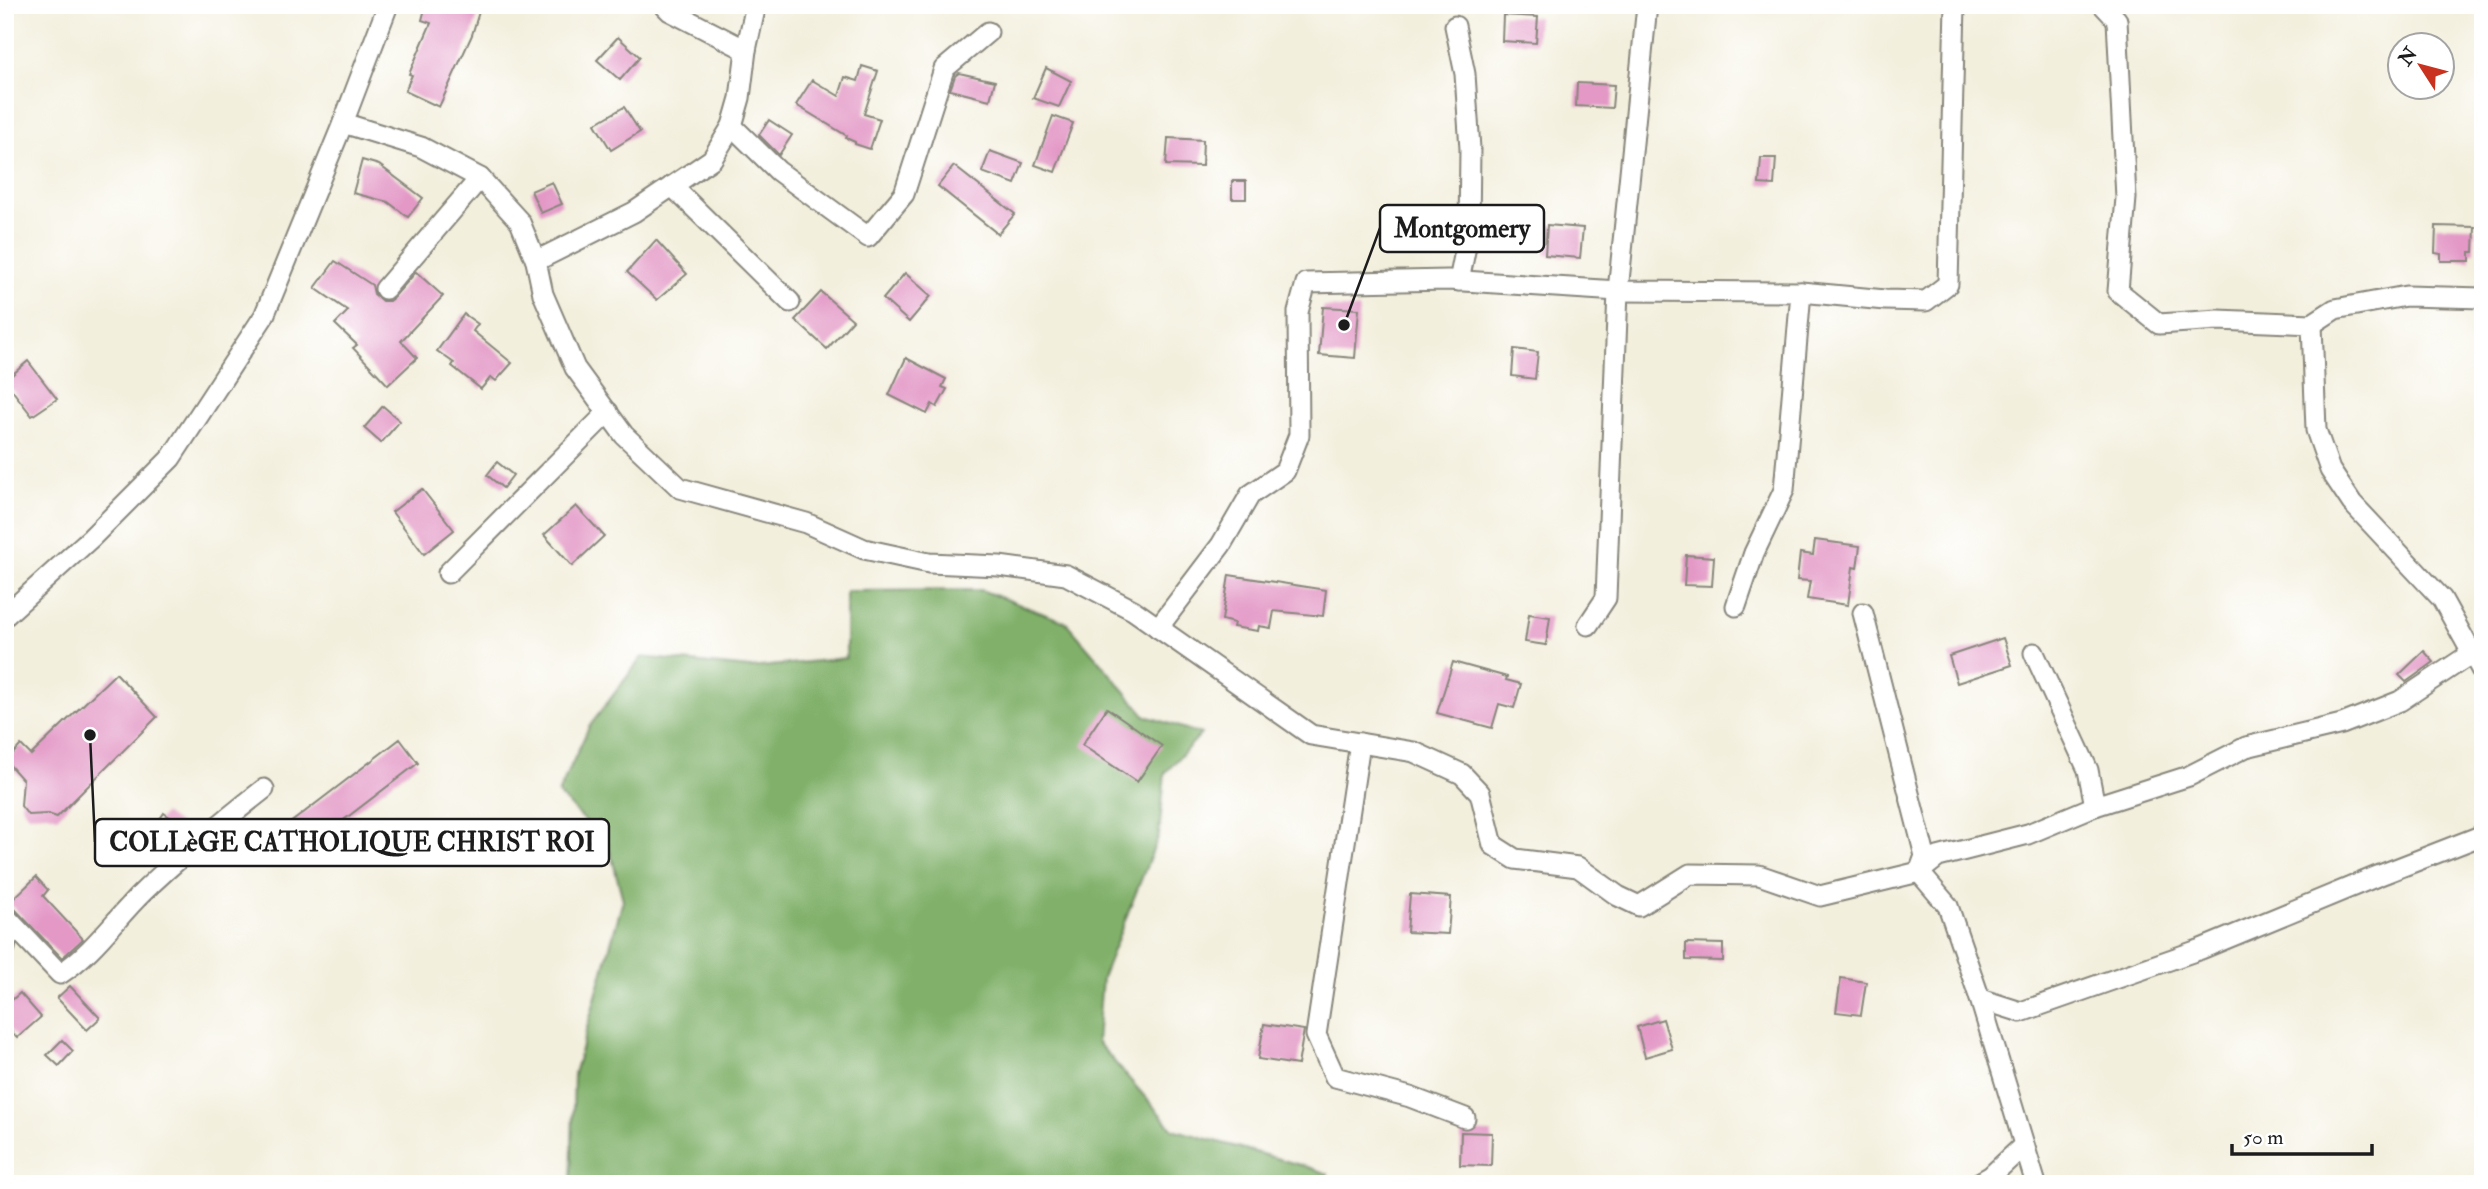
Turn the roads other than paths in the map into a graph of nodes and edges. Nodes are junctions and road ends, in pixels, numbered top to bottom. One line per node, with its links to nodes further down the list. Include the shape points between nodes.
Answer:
1 (388, 5): 10 (street)
2 (664, 5): 9 (street)
3 (756, 5): 9 (street)
4 (1647, 5): 17 (street)
5 (1955, 5): 18 (street, via 1948,284 1926,301)
6 (2103, 5): 21 (street, via 2118,20 2126,198 2118,291 2159,324 2218,320)
7 (1455, 26): 15 (street, via 1465,74 1470,149 1469,231)
8 (988, 32): 11 (street, via 944,69 904,194 868,237 778,172)
9 (746, 50): 11 (street)
10 (343, 123): 12 (street, via 421,147); 26 (street, via 264,316 171,458)
11 (732, 126): 13 (street, via 712,159)
12 (480, 178): 14 (street, via 520,222); 16 (street)
13 (672, 187): 14 (street, via 634,212); 20 (street)
14 (536, 261): 22 (street, via 543,294 575,368)
15 (1460, 281): 17 (street); 28 (street, via 1306,283 1298,312 1299,435 1285,471 1250,495 1221,545)
16 (385, 289)
17 (1618, 291): 18 (street); 27 (street, via 1606,598)
18 (1801, 292): 24 (street, via 1784,490)
19 (2483, 298): 21 (street, via 2406,296 2334,309)
20 (790, 302)
21 (2312, 324): 30 (street, via 2316,430 2330,470 2352,503 2442,599)
22 (608, 412): 23 (street); 28 (street, via 624,435 680,488 806,523 877,552 929,563 1066,575)
23 (448, 573)
24 (1736, 606)
25 (1863, 613): 36 (street, via 1925,856)
26 (5, 616)
27 (1588, 625)
28 (1158, 628): 32 (street, via 1311,735)
29 (2034, 653): 34 (street, via 2088,770)
30 (2472, 653): 31 (street); 34 (street, via 2400,701 2342,724 2246,747 2189,776)
31 (2483, 673)
32 (1360, 743): 36 (street, via 1414,752 1462,774 1480,793 1493,845 1515,859 1578,867 1639,906 1690,874 1759,875 1820,895); 40 (street, via 1316,1035 1335,1077)
33 (264, 789): 37 (street, via 198,841 142,893 81,961 60,974)
34 (2095, 806): 36 (street, via 2028,834 1938,857)
35 (2483, 835): 39 (street, via 2201,949 2021,1012)
36 (1919, 872): 39 (street, via 1948,906)
37 (8, 919): 38 (street)
38 (5, 948)
39 (1980, 999): 41 (street)
40 (1465, 1118)
41 (2024, 1145): 42 (street); 43 (street)
42 (1977, 1184)
43 (2036, 1184)

